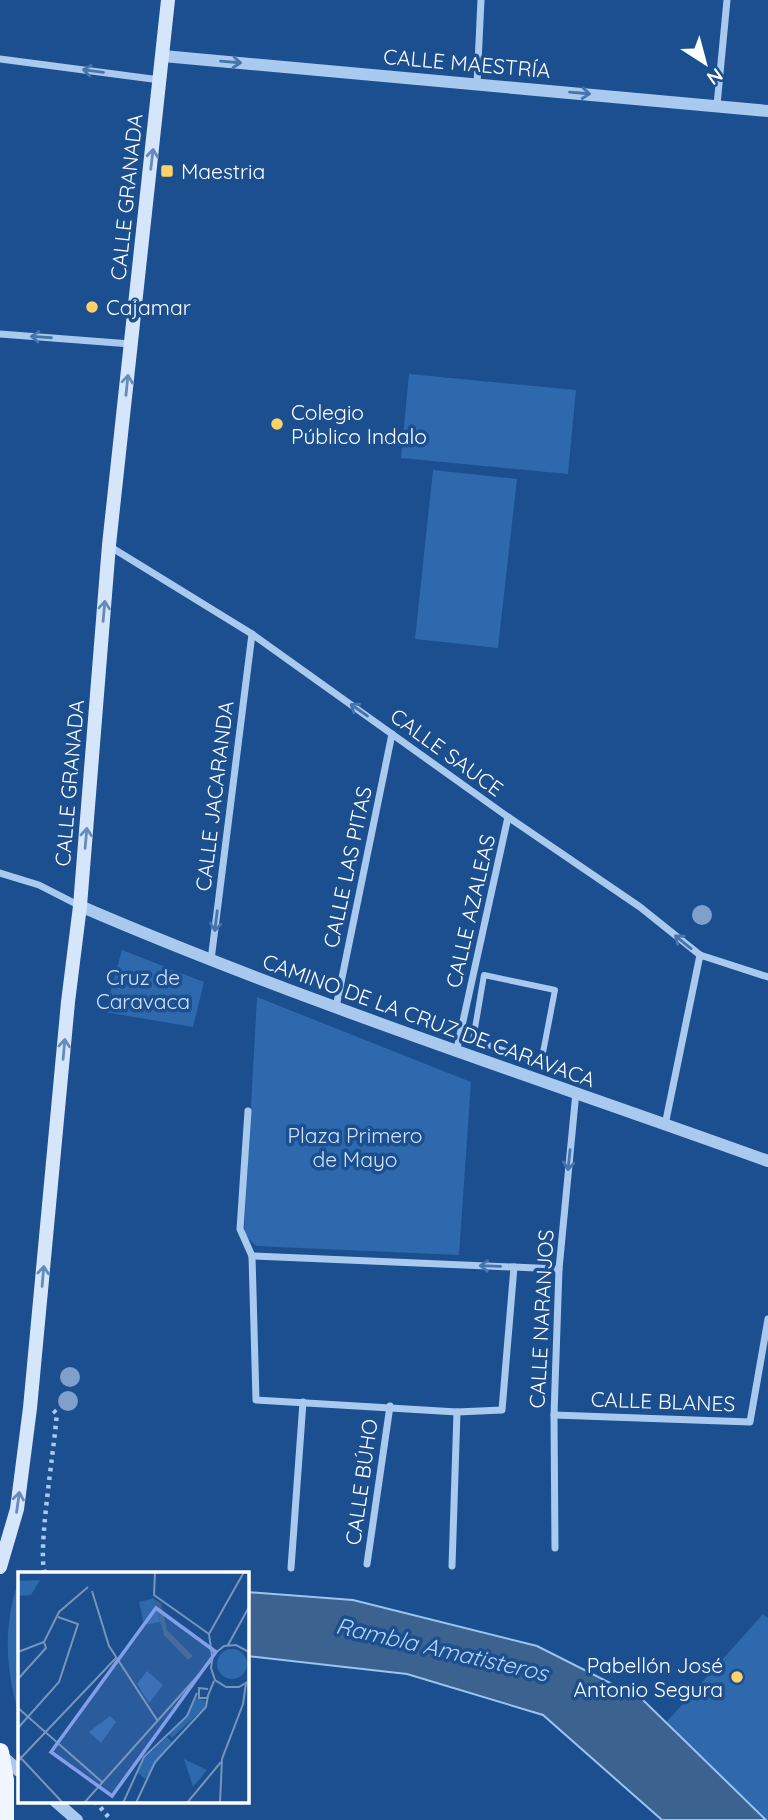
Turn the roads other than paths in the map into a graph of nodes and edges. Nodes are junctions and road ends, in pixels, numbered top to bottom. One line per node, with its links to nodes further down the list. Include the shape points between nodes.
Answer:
1 (168, 0): 4 (main road, CALLE GRANADA)
2 (481, 0): 7 (street)
3 (727, 0): 8 (street)
4 (163, 56): 6 (main road, CALLE GRANADA); 7 (street, CALLE MAESTRÍA, one-way to 7)
5 (0, 59): 6 (street, one-way to 5)
6 (161, 80): 11 (main road, CALLE GRANADA, one-way to 6)
7 (477, 84): 8 (street, CALLE MAESTRÍA, one-way to 8)
8 (717, 104): 9 (street, CALLE MAESTRÍA)
9 (768, 111)
10 (0, 334): 11 (street, one-way to 10)
11 (131, 344): 12 (main road, CALLE GRANADA, one-way to 11)
12 (109, 545): 13 (street, CALLE SAUCE); 17 (main road, CALLE GRANADA, one-way to 12)
13 (252, 634): 14 (street, CALLE SAUCE, one-way to 13); 19 (street, CALLE JACARANDA, one-way to 19)
14 (392, 734): 15 (street, CALLE SAUCE); 22 (street, CALLE LAS PITAS)
15 (508, 817): 18 (street, CALLE SAUCE, one-way to 15, via 640,907); 23 (street, CALLE AZALEAS)
16 (0, 873): 17 (street, via 39,885)
17 (80, 906): 19 (street, CAMINO DE LA CRUZ DE CARAVACA); 39 (main road, CALLE GRANADA, one-way to 17, via 17,1509 30,1408)
18 (700, 955): 20 (street, CALLE SAUCE); 26 (street)
19 (211, 962): 22 (street, CAMINO DE LA CRUZ DE CARAVACA)
20 (768, 977)
21 (555, 990): 21 (street, via 541,1063 473,1040 484,975)
22 (337, 1007): 23 (street, CAMINO DE LA CRUZ DE CARAVACA)
23 (456, 1053): 24 (street, CAMINO DE LA CRUZ DE CARAVACA)
24 (576, 1092): 26 (street, CAMINO DE LA CRUZ DE CARAVACA); 30 (street, CALLE NARANJOS, one-way to 30)
25 (248, 1111): 28 (street, via 240,1228)
26 (665, 1126): 27 (street, CAMINO DE LA CRUZ DE CARAVACA)
27 (768, 1161)
28 (252, 1256): 29 (street, one-way to 28); 32 (street, via 256,1400)
29 (514, 1267): 30 (street); 34 (street, via 502,1410)
30 (559, 1269): 35 (street, CALLE NARANJOS)
31 (768, 1319): 35 (street, CALLE BLANES, via 750,1422)
32 (303, 1402): 33 (street); 40 (street)
33 (390, 1406): 34 (street); 37 (street, CALLE BÚHO)
34 (457, 1412): 38 (street)
35 (554, 1415): 36 (street, CALLE NARANJOS)
36 (555, 1548)
37 (367, 1564)
38 (452, 1566)
39 (0, 1567)
40 (291, 1568)
41 (0, 1753): 42 (street); 44 (main road)
42 (18, 1770)
43 (56, 1802): 45 (street)
44 (5, 1820)
45 (77, 1820)

